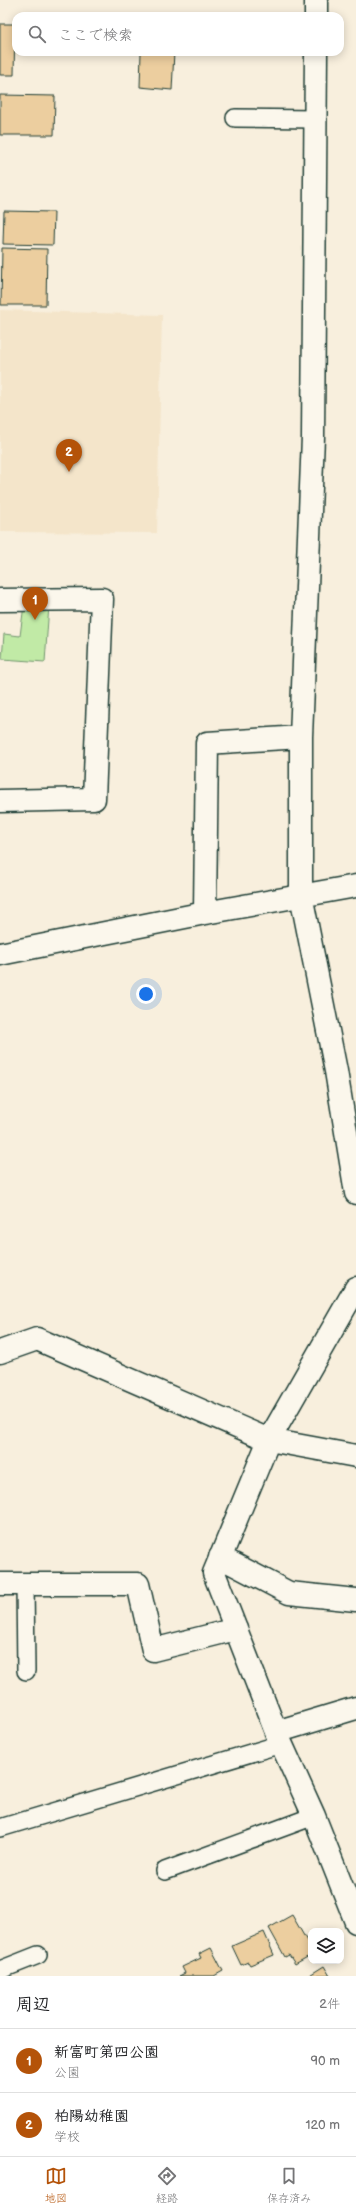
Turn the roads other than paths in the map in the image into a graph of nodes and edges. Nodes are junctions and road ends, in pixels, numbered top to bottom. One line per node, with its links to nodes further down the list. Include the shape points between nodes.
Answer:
1 (316, 0): 2 (street)
2 (316, 12)
3 (316, 56): 5 (street)
4 (235, 118): 5 (lane)
5 (315, 119): 7 (street, via 313,437)
6 (0, 600): 8 (street, via 102,599 94,799)
7 (301, 737): 10 (street); 11 (street, via 207,743)
8 (0, 801)
9 (356, 886): 10 (street)
10 (301, 895): 11 (street); 13 (street, via 336,1071)
11 (205, 912): 12 (street)
12 (0, 954)
13 (356, 1193)
14 (356, 1288): 16 (street)
15 (0, 1352): 16 (street, via 37,1339)
16 (269, 1440): 17 (street); 18 (street)
17 (356, 1456)
18 (220, 1557): 21 (street, via 289,1593); 22 (street, via 214,1572)
19 (0, 1584): 20 (street)
20 (25, 1584): 22 (street, via 138,1584 152,1650); 23 (lane)
21 (356, 1600)
22 (236, 1629): 25 (street)
23 (26, 1671)
24 (356, 1708): 25 (street)
25 (279, 1738): 26 (street); 27 (lane)
26 (314, 1816): 28 (lane); 29 (street)
27 (0, 1828)
28 (166, 1871)
29 (356, 1922)
30 (38, 1955): 31 (lane)
31 (0, 1970)

